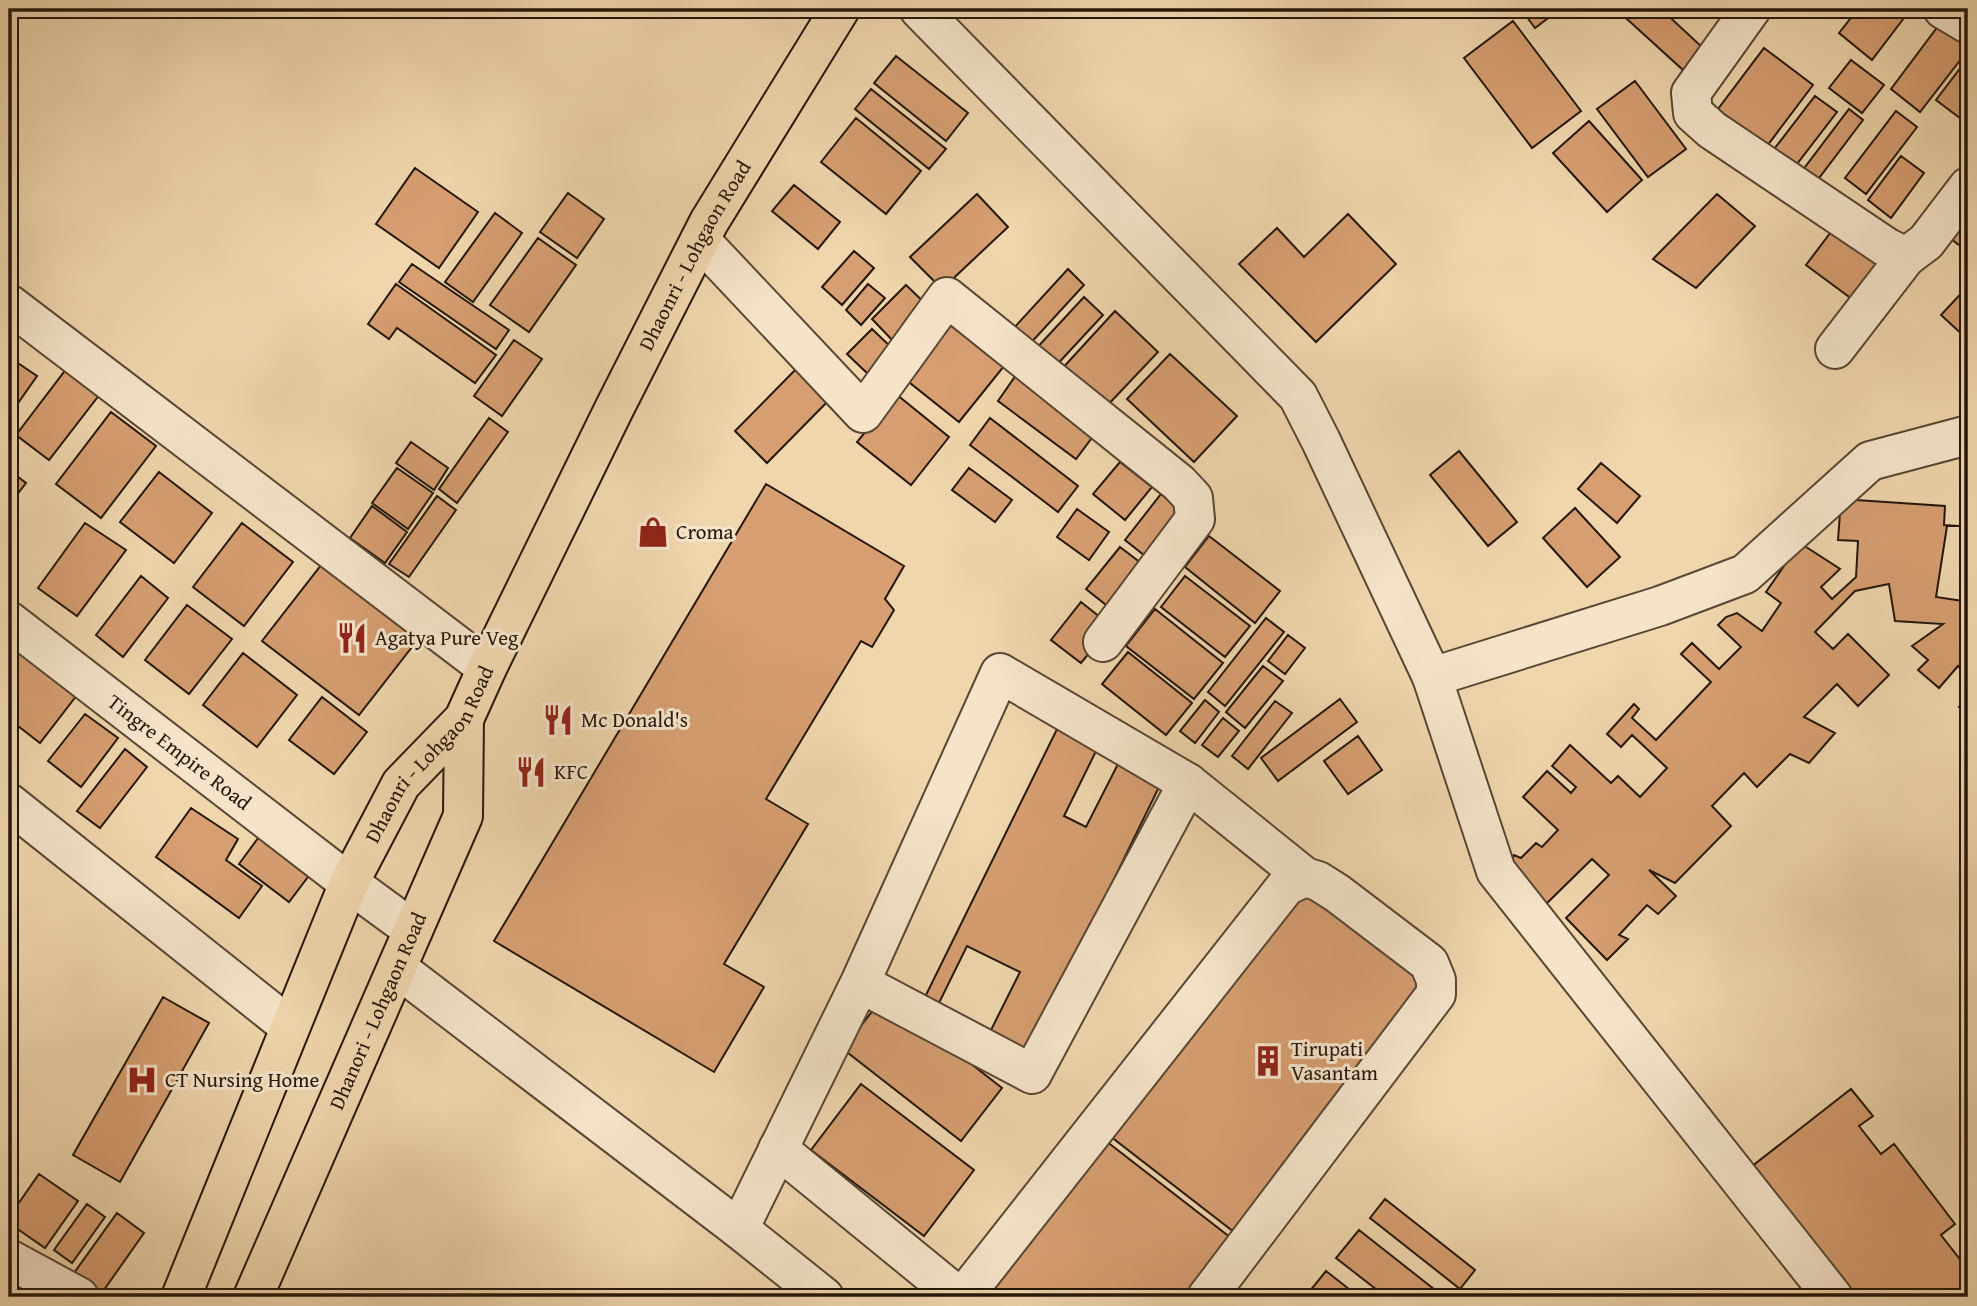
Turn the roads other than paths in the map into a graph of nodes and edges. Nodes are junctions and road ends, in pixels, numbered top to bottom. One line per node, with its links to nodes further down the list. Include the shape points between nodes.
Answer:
1 (840, 9): 7 (main road, Dhaonri - Lohgaon Road)
2 (919, 9): 15 (street, via 1298,396)
3 (1751, 9): 8 (street, via 1692,93 1693,113 1722,137)
4 (1943, 9): 5 (street)
5 (1968, 24)
6 (1968, 187): 8 (street, via 1926,242)
7 (700, 240): 13 (street, via 863,413 947,298 1180,484 1192,498 1195,519); 14 (main road, Dhaonri - Lohgaon Road)
8 (1906, 257): 10 (street)
9 (9, 304): 14 (street)
10 (1835, 349)
11 (1968, 435): 15 (street, via 1870,461 1745,574 1660,606)
12 (9, 621): 20 (street, Tingre Empire Road)
13 (1103, 642)
14 (487, 668): 16 (main road, Dhaonri - Lohgaon Road)
15 (1432, 677): 34 (street, via 1496,871)
16 (464, 719): 20 (main road, Dhaonri - Lohgaon Road, via 401,784); 21 (main road, Dhanori - Lohgaon Road, via 463,816)
17 (1188, 783): 19 (street); 23 (street, via 1032,1074); 23 (street, via 1000,673)
18 (9, 803): 24 (street)
19 (1305, 877): 32 (street, via 1286,886); 33 (street, via 1337,893 1429,963 1436,994)
20 (349, 883): 21 (street, Tingre Empire Road); 24 (main road, Dhaonri - Lohgaon Road)
21 (413, 930): 22 (main road, Dhanori - Lohgaon Road)
22 (397, 968): 26 (street); 30 (main road, Dhanori - Lohgaon Road)
23 (860, 983): 25 (street)
24 (290, 1027): 29 (main road, Dhaonri - Lohgaon Road)
25 (778, 1149): 26 (street); 32 (street)
26 (739, 1229): 31 (street)
27 (9, 1259): 28 (street)
28 (79, 1297)
29 (181, 1297)
30 (253, 1297)
31 (824, 1297)
32 (961, 1297)
33 (1207, 1297)
34 (1833, 1297)

